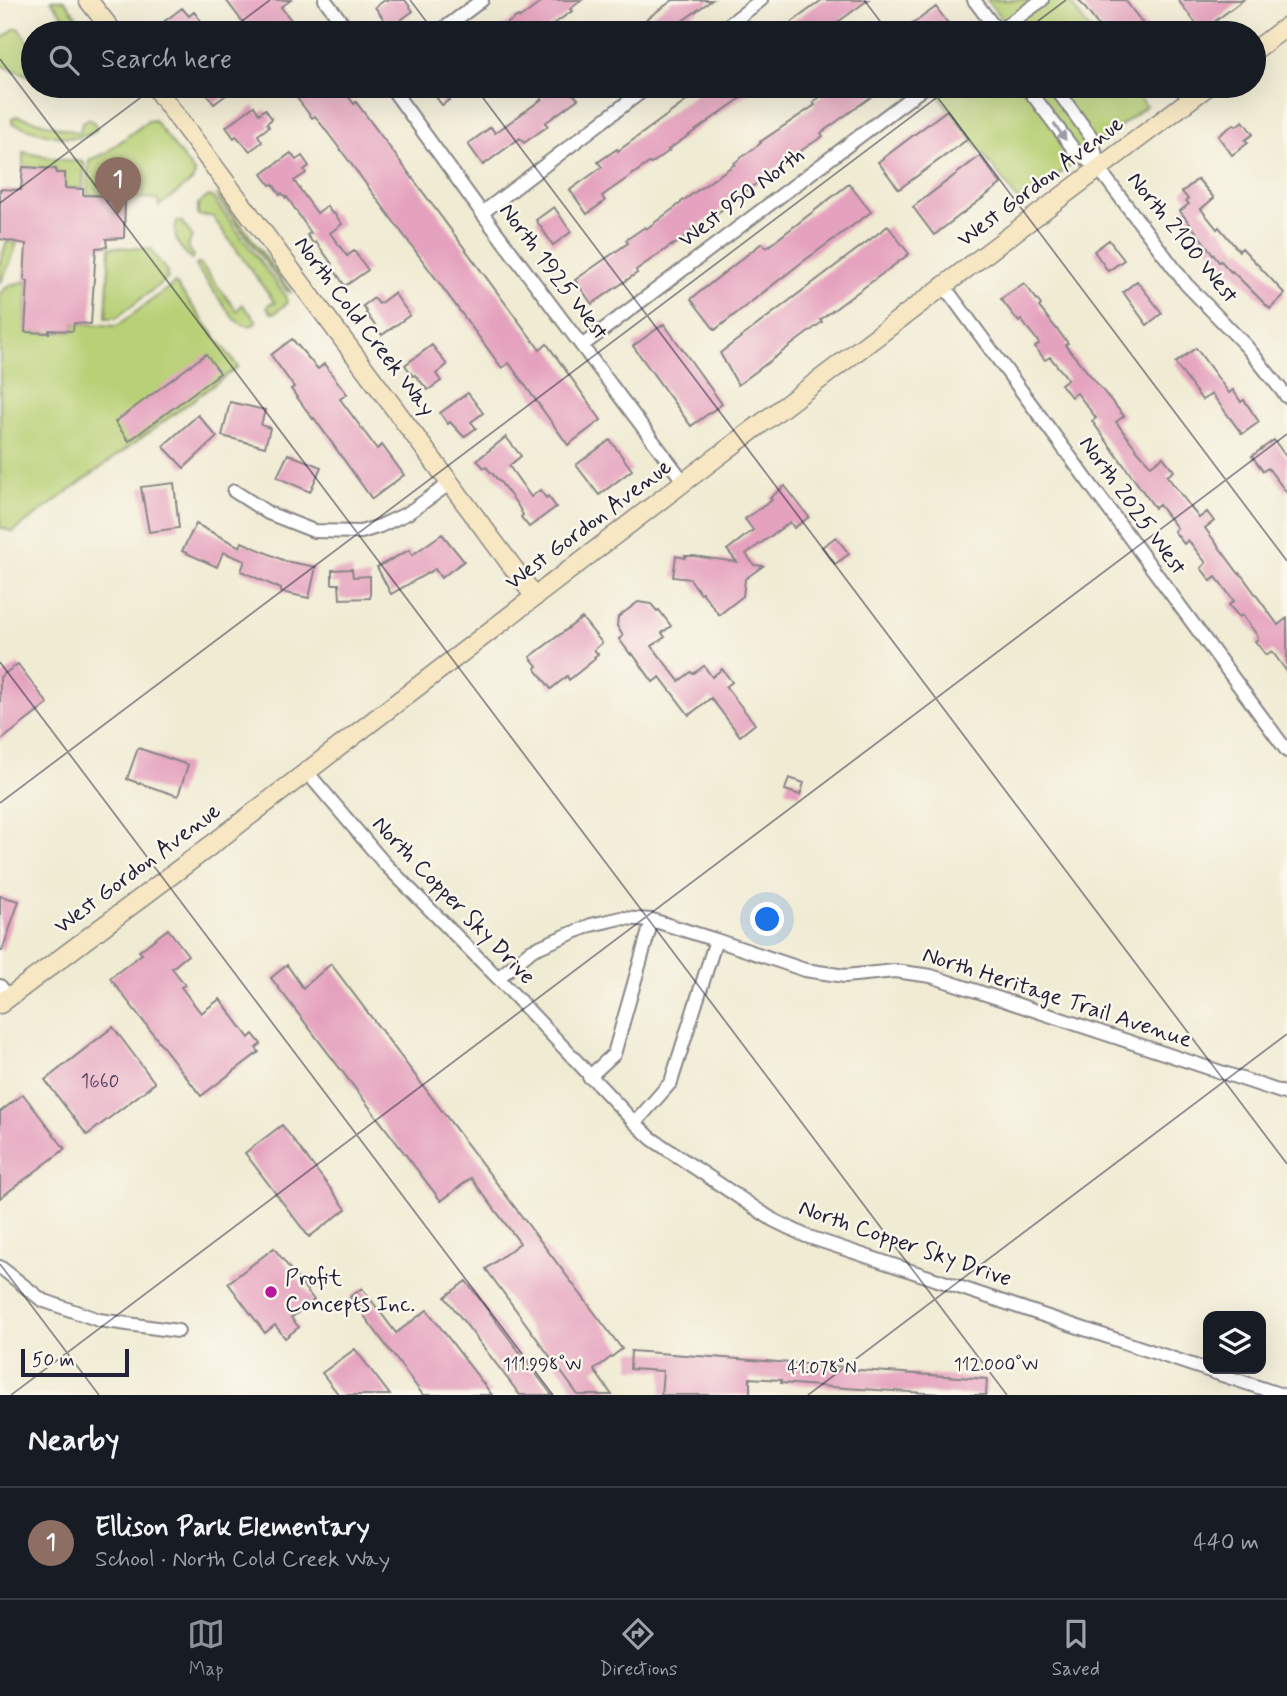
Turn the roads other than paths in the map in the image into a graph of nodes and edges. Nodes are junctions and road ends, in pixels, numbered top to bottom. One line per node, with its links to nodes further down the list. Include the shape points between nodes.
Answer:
1 (88, 0): 7 (main road)
2 (325, 0): 8 (street)
3 (482, 0): 9 (street)
4 (761, 0): 10 (street)
5 (974, 0): 11 (street)
6 (1042, 0): 12 (street)
7 (105, 21)
8 (342, 21)
9 (454, 21)
10 (734, 21)
11 (989, 21)
12 (1014, 21)
13 (1287, 26): 14 (main road)
14 (1266, 42)
15 (163, 98): 28 (main road, North Cold Creek Way)
16 (399, 98): 23 (street, North 1925 West)
17 (633, 98): 23 (street)
18 (910, 98): 25 (street, West 950 North)
19 (1035, 98): 22 (street, one-way to 22, via 1075,151)
20 (1063, 98): 22 (street, via 1093,138)
21 (1192, 98): 22 (main road, West Gordon Avenue)
22 (1099, 169): 24 (main road, West Gordon Avenue); 26 (street, North 2100 West, via 1186,284)
23 (482, 213): 25 (street, North 1925 West)
24 (944, 286): 27 (main road, West Gordon Avenue); 31 (street, North 2025 West)
25 (583, 345): 27 (street, North 1925 West)
26 (1287, 397)
27 (684, 482): 30 (main road, West Gordon Avenue)
28 (449, 484): 29 (street, via 408,513 361,532 314,531 268,513); 30 (main road, North Cold Creek Way)
29 (234, 491)
30 (535, 597): 32 (main road, West Gordon Avenue)
31 (1287, 751)
32 (306, 771): 35 (street, North Copper Sky Drive, via 384,863); 36 (main road, West Gordon Avenue)
33 (652, 920): 34 (street, North Heritage Trail Avenue); 35 (street, North Heritage Trail Avenue, via 621,918 591,925 532,950); 37 (street, via 614,1054)
34 (716, 940): 38 (street, North Heritage Trail Avenue, via 805,970 845,976 895,971 931,976); 39 (street, via 671,1082)
35 (498, 978): 37 (street, North Copper Sky Drive)
36 (3, 996)
37 (589, 1076): 39 (street, North Copper Sky Drive)
38 (1287, 1094)
39 (635, 1123): 42 (street, North Copper Sky Drive, via 773,1220 807,1236)
40 (0, 1267): 41 (street, via 42,1300 99,1320)
41 (178, 1331)
42 (1282, 1395)

